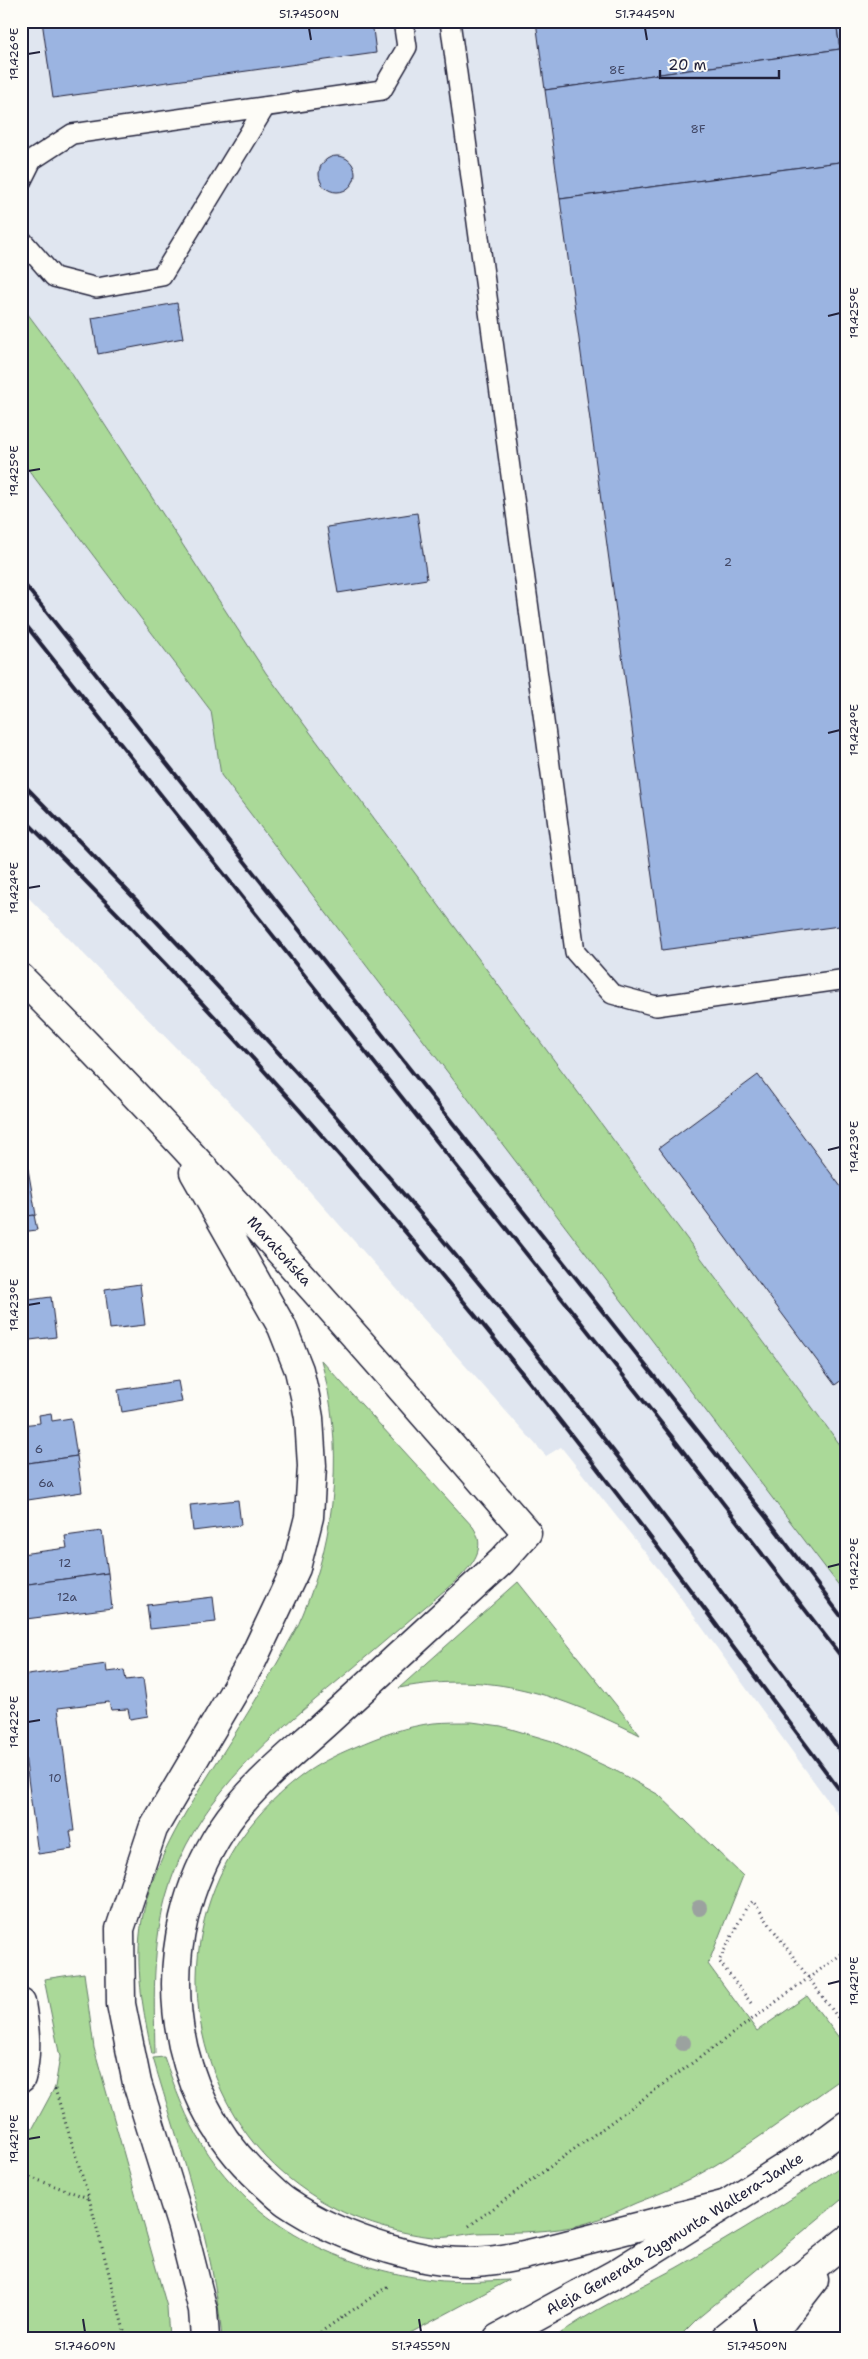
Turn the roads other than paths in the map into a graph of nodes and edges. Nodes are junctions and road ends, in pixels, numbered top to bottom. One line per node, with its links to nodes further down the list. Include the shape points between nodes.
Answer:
1 (403, 21): 3 (lane, via 407,47 382,90)
2 (450, 21): 7 (lane, via 575,952 612,994 656,1006)
3 (265, 107): 4 (lane, via 72,134 32,160); 5 (lane, via 162,276 97,288 54,277)
4 (21, 182)
5 (21, 239)
6 (21, 978): 8 (main road, Maratońska)
7 (847, 980)
8 (170, 1129): 12 (main road, Maratońska, via 527,1534 502,1561 260,1783 223,1828 203,1865 189,1901 179,1935 176,1967 176,2015 184,2053 201,2099 242,2164 284,2201 336,2231 427,2258 473,2263 518,2257); 15 (main road, via 282,1327 299,1370 305,1396 312,1466 309,1518 296,1568 252,1661 153,1829 120,1930 121,2004 137,2083 182,2227 202,2310)
9 (21, 2003): 10 (main road, via 25,2026)
10 (23, 2071)
11 (847, 2125): 12 (main road, Aleja Generała Zygmunta Waltera-Janke)
12 (724, 2205): 14 (main road, Aleja Generała Zygmunta Waltera-Janke, via 615,2274)
13 (845, 2242): 16 (main road); 17 (main road)
14 (505, 2335)
15 (205, 2338)
16 (725, 2338)
17 (769, 2338)

